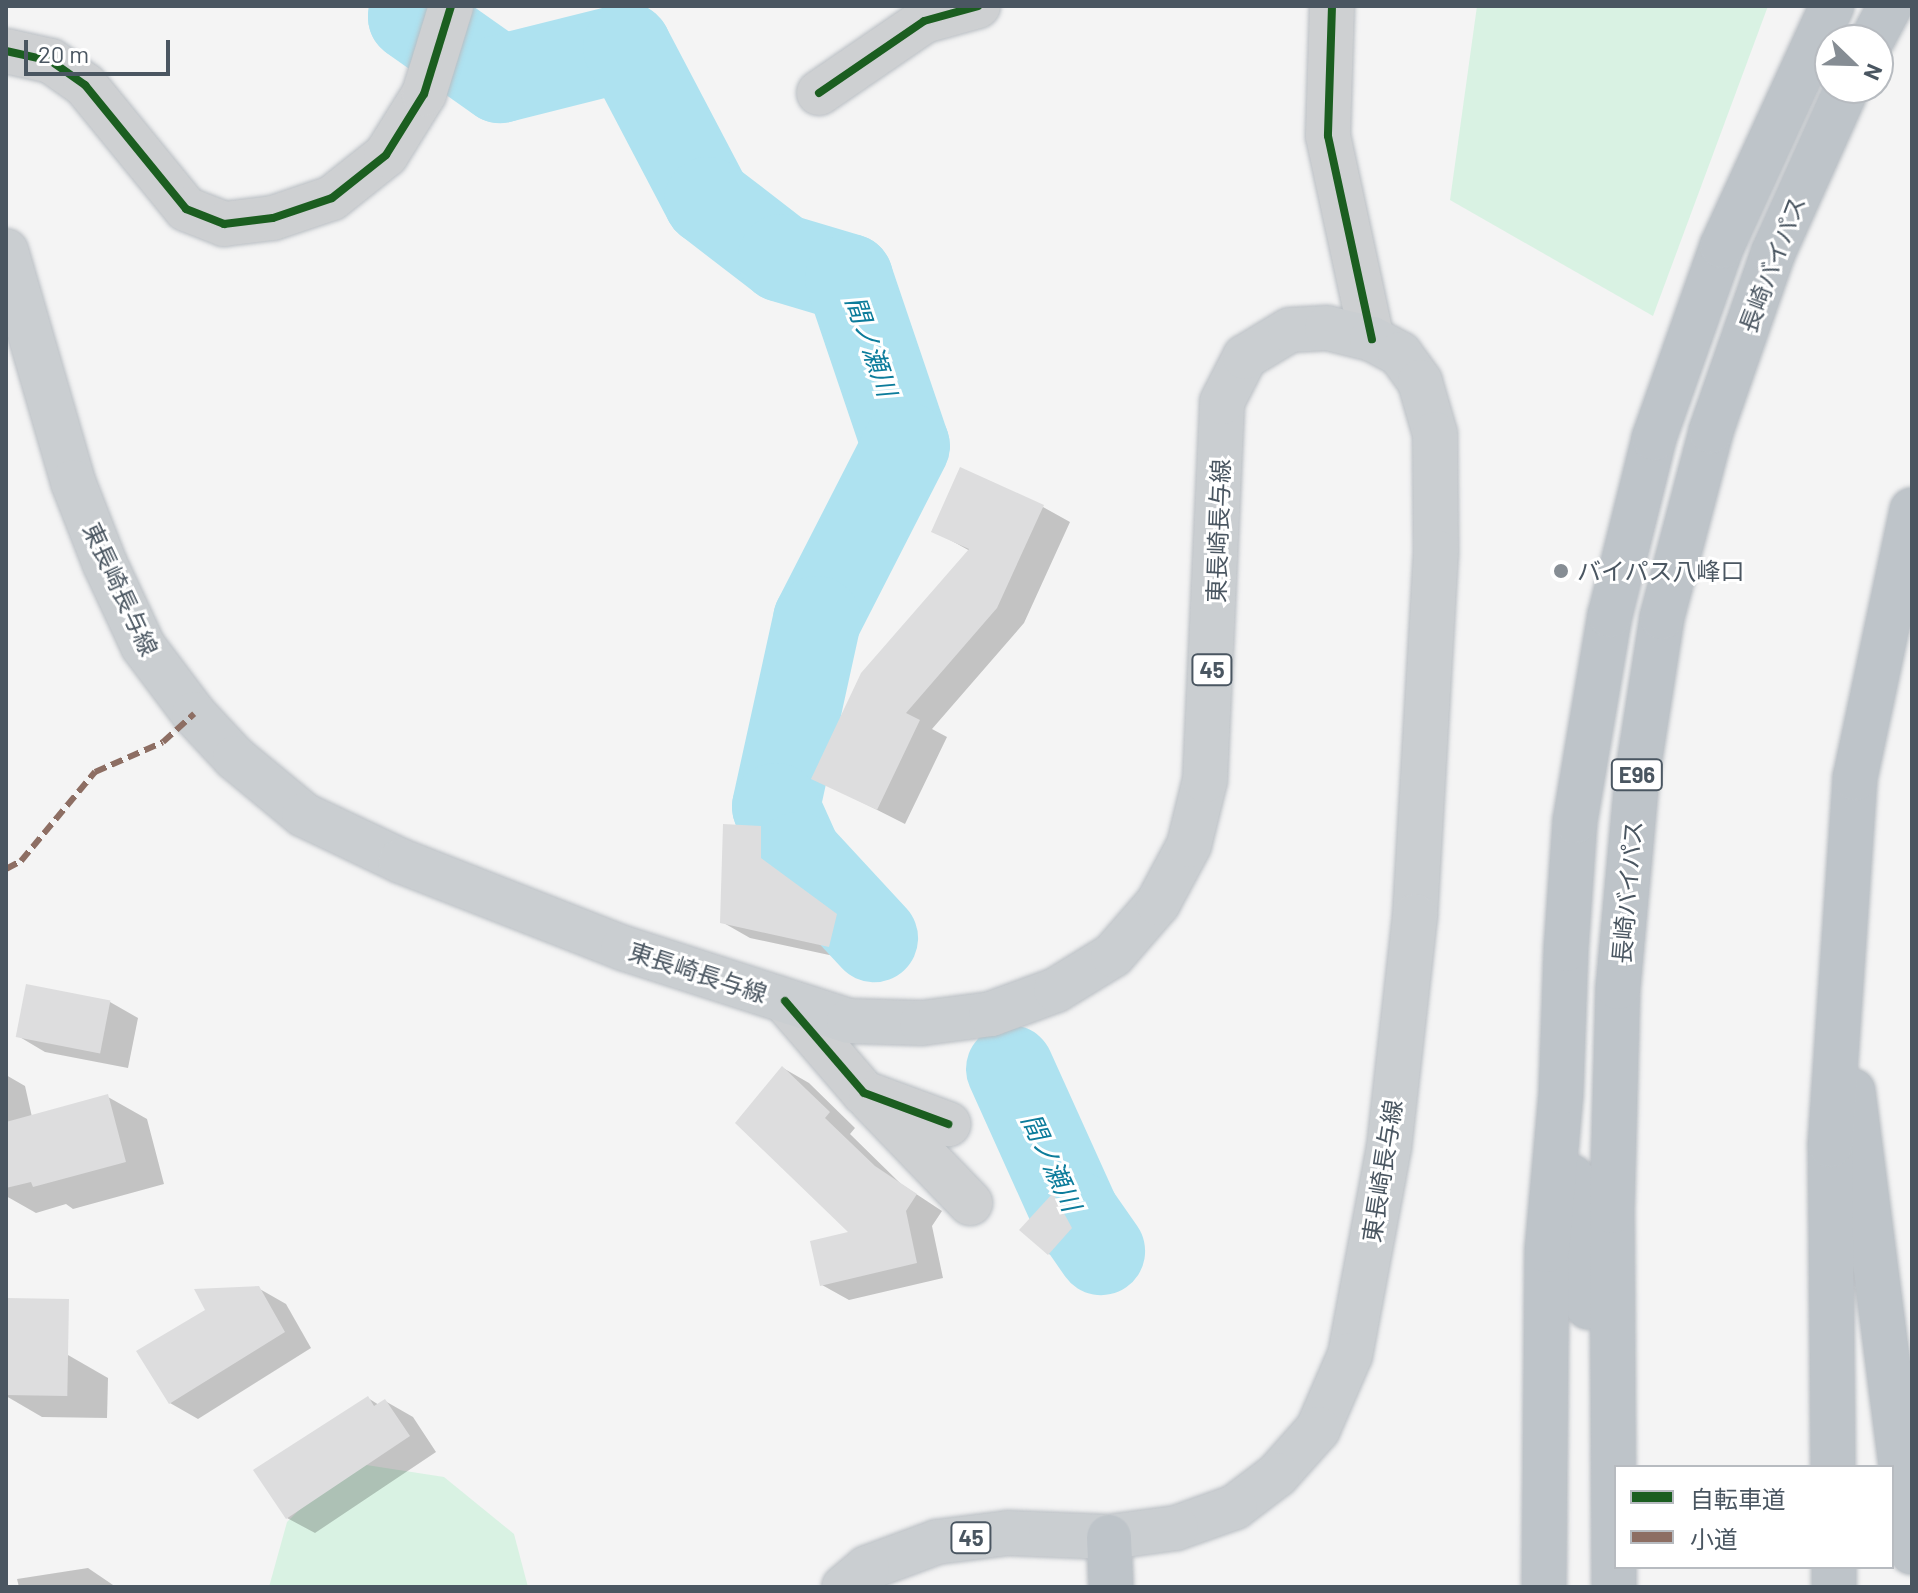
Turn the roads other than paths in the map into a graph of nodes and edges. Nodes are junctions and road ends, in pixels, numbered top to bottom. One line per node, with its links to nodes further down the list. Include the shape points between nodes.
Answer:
1 (451, 6): 7 (street, via 424,94 386,155 332,198 273,218 224,224 186,209 85,85 51,61)
2 (978, 6): 8 (street, via 924,21)
3 (1332, 6): 11 (street, via 1328,136)
4 (1832, 6): 15 (highway, via 1722,246 1654,438 1610,615 1575,821)
5 (1890, 6): 6 (highway)
6 (1880, 24)
7 (6, 51)
8 (819, 93)
9 (1840, 104): 20 (highway, 長崎バイパス / E96, via 1773,253 1711,431 1662,617 1637,777 1618,987)
10 (6, 251): 13 (main road, 東長崎長与線 / 45, via 73,482 105,564 143,646 235,758 304,815 401,861 623,948)
11 (1372, 339): 13 (main road, 東長崎長与線 / 45, via 1327,328 1290,330 1245,357 1222,402 1205,780 1183,857 1158,903 1113,955 1056,990 977,1016 922,1023 849,1021); 21 (main road, 東長崎長与線 / 45, via 1400,354 1420,382 1435,434 1436,552 1415,916 1389,1147 1350,1355 1318,1429 1277,1475 1235,1507 1176,1528)
12 (1912, 510): 14 (highway, via 1855,778)
13 (785, 1001): 16 (street)
14 (1836, 1010): 19 (highway, via 1830,1145); 22 (highway, via 1855,1102)
15 (1561, 1092): 20 (highway); 25 (highway, via 1547,1250)
16 (864, 1093): 17 (street); 18 (street)
17 (948, 1124)
18 (970, 1203)
19 (1833, 1465)
20 (1612, 1496): 26 (highway, 長崎バイパス / E96)
21 (1109, 1537): 23 (main road, 東長崎長与線 / 45, via 1008,1533 937,1542 867,1568); 24 (highway)
22 (1912, 1552)
23 (844, 1587)
24 (1111, 1587)
25 (1544, 1587)
26 (1614, 1587)

